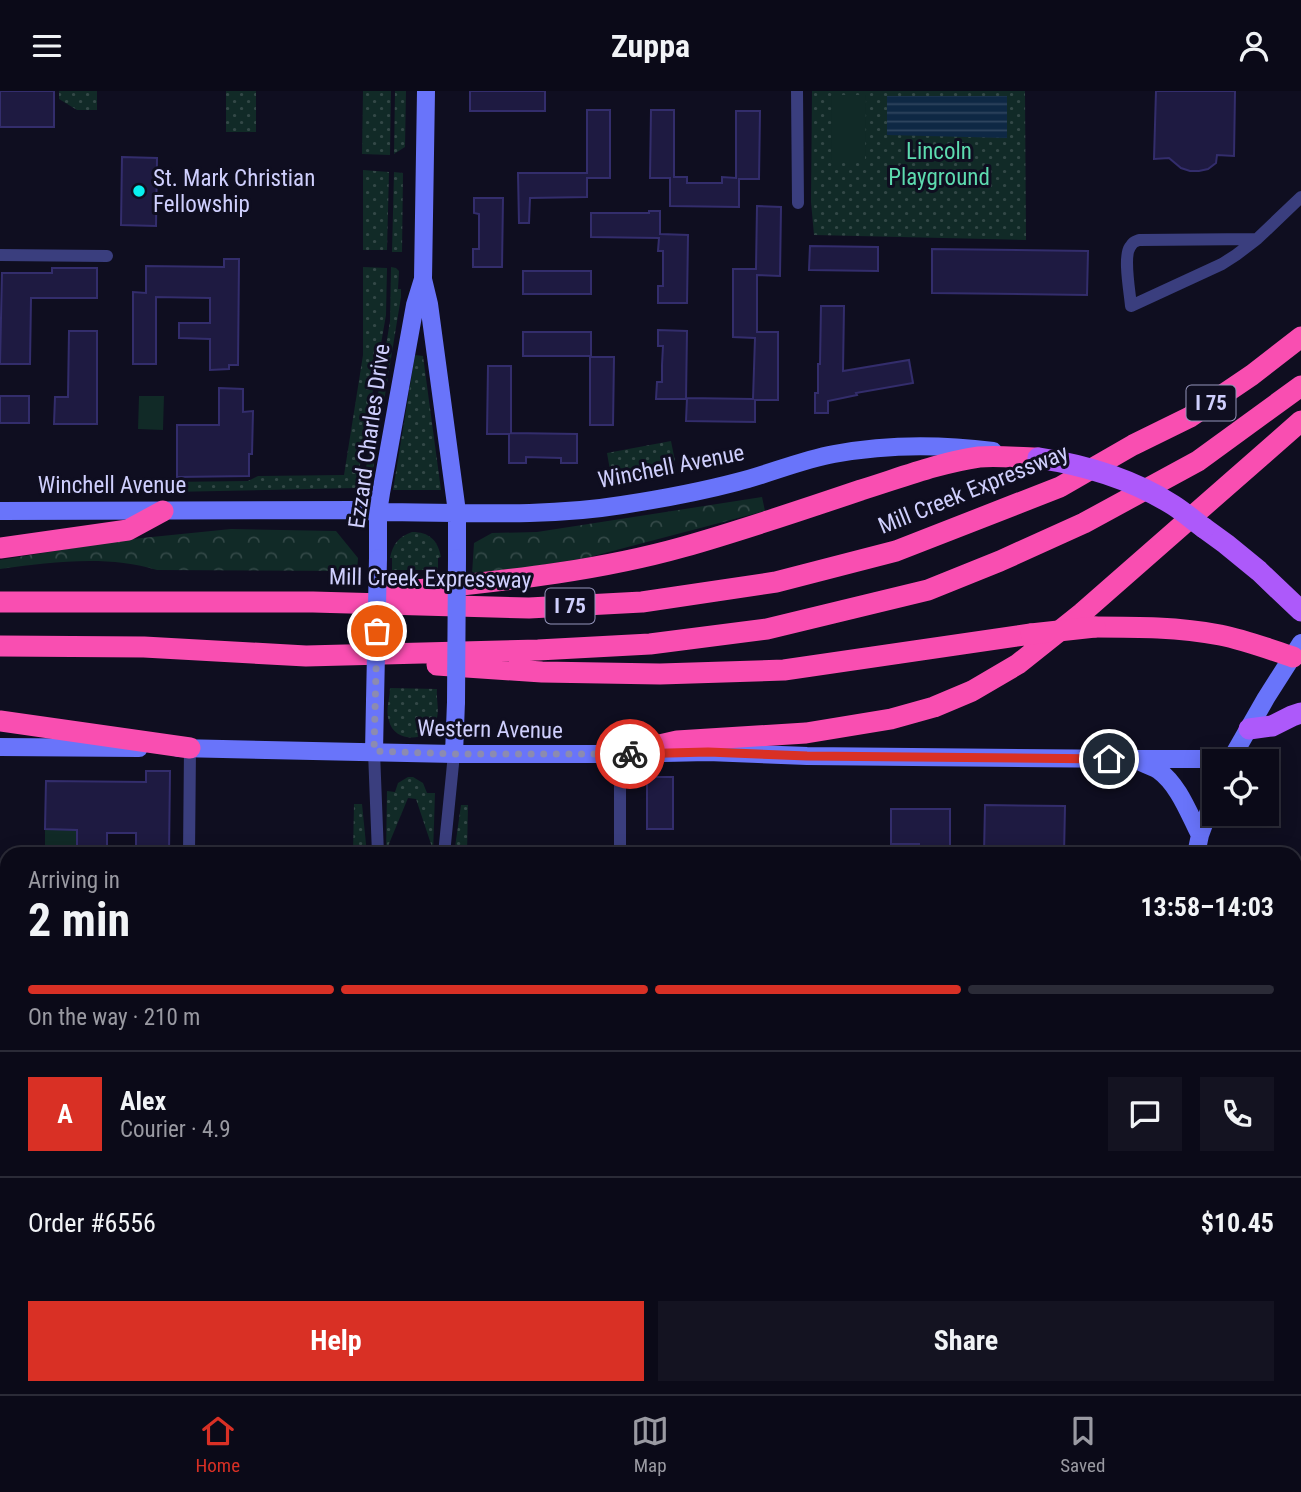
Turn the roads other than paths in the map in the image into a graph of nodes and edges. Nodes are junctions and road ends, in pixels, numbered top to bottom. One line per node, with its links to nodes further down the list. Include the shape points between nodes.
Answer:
1 (426, 91): 8 (main road, Ezzard Charles Drive)
2 (797, 91): 4 (street)
3 (1301, 197): 5 (street)
4 (798, 203)
5 (1257, 239): 5 (street, via 1222,264 1131,306 1127,255 1134,242)
6 (0, 255): 7 (street)
7 (107, 255)
8 (423, 279): 15 (main road, Ezzard Charles Drive); 16 (main road, Ezzard Charles Drive)
9 (1301, 337): 19 (highway, Mill Creek Expressway / I 75, via 1190,417 1060,487 896,551 776,582 642,602 529,608)
10 (1301, 386): 23 (highway, I 75, via 1198,461 1084,523 928,590 768,629 650,644)
11 (1301, 421): 32 (highway, via 1082,614 1018,664 972,691 891,719 806,733 677,741)
12 (1038, 458): 16 (main road, Winchell Avenue, via 957,447 880,447 832,454 737,482 620,506 556,513); 19 (highway, via 981,457 943,465 680,548 612,564 548,576); 20 (main road, Winchell Avenue, bridge, via 1118,478 1174,505 1259,571)
13 (0, 511): 14 (main road, Winchell Avenue)
14 (163, 511): 15 (main road, Winchell Avenue); 17 (highway, via 128,530)
15 (378, 512): 16 (main road, Winchell Avenue); 30 (main road, Ezzard Charles Drive, bridge)
16 (457, 512): 31 (main road, Ezzard Charles Drive, bridge)
17 (0, 548)
18 (0, 602): 19 (highway, Mill Creek Expressway / I 75)
19 (313, 602)
20 (1301, 611)
21 (0, 646): 23 (highway, I 75, via 144,647)
22 (1298, 654): 23 (highway, bridge, via 1189,630 1095,627 784,670 733,672 541,672); 26 (main road)
23 (306, 656)
24 (1301, 713): 26 (main road, via 1272,726)
25 (0, 721): 28 (highway)
26 (1249, 729): 29 (main road)
27 (0, 747): 28 (main road, Western Avenue)
28 (190, 748): 30 (main road, Western Avenue); 37 (street)
29 (1237, 749)
30 (374, 751): 31 (main road, Western Avenue); 38 (street, Ezzard Charles Drive)
31 (454, 754): 32 (main road, Western Avenue); 39 (street, Ezzard Charles Drive)
32 (620, 754): 33 (main road, Western Avenue); 40 (street)
33 (1135, 759): 34 (main road, Western Avenue); 36 (main road, via 1169,780)
34 (1202, 760)
35 (1203, 826): 36 (main road)
36 (1200, 835): 41 (main road)
37 (189, 847)
38 (378, 847)
39 (445, 847)
40 (620, 847)
41 (1197, 847)

